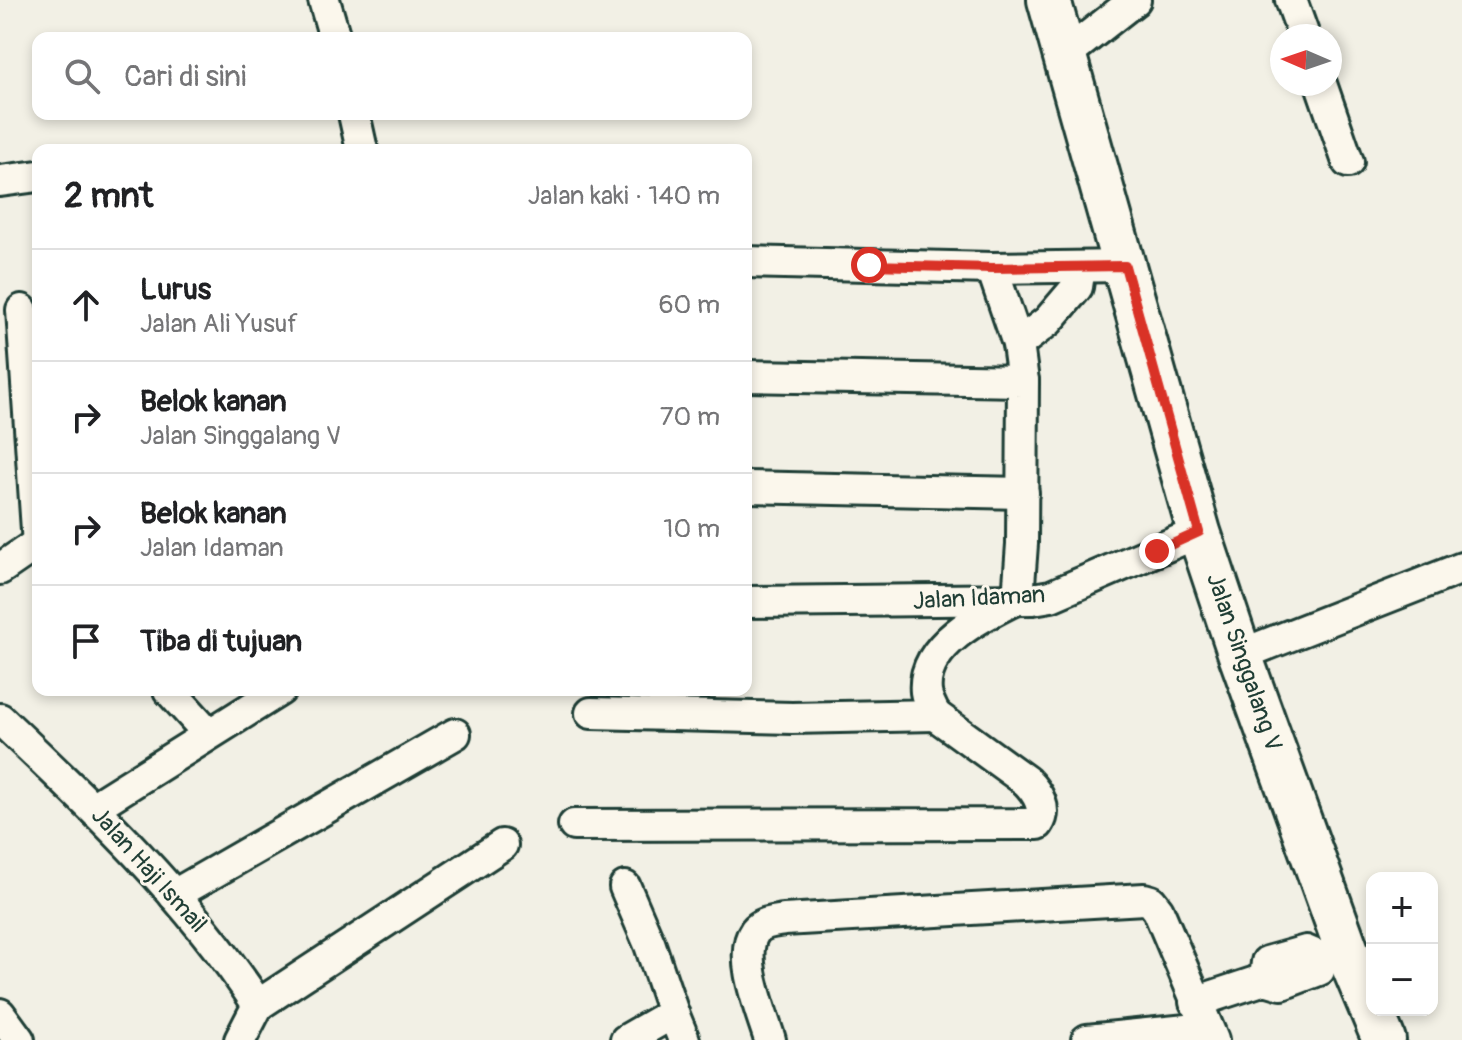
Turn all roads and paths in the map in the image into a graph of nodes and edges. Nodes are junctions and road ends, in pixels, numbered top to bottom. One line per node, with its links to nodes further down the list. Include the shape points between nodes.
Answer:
1 (324, 0): 6 (street)
2 (1049, 0): 7 (street, Jalan Singgalang V)
3 (1135, 0): 7 (street)
4 (1291, 0): 5 (street)
5 (1300, 24)
6 (333, 32)
7 (1065, 55): 15 (street, Jalan Singgalang V)
8 (1325, 96): 11 (street)
9 (355, 120): 10 (street)
10 (361, 144)
11 (1348, 162)
12 (32, 177): 13 (street)
13 (0, 181)
14 (752, 262): 17 (street)
15 (1125, 266): 16 (street); 25 (street, Jalan Singgalang V)
16 (1080, 267): 17 (street); 19 (street, via 1077,287 1048,321)
17 (992, 268): 19 (street)
18 (20, 311): 22 (street)
19 (1018, 344): 21 (street)
20 (752, 376): 21 (street)
21 (1023, 381): 24 (street)
22 (32, 382)
23 (752, 487): 24 (street)
24 (1023, 493): 29 (street)
25 (1199, 532): 29 (street, Jalan Idaman, via 1051,596); 31 (street, Jalan Singgalang V)
26 (32, 548): 28 (street)
27 (1462, 568): 31 (street)
28 (0, 569)
29 (1018, 598): 30 (street, Jalan Idaman); 35 (street, via 982,616 941,648 926,679)
30 (752, 602)
31 (1240, 655): 44 (street, Jalan Singgalang V)
32 (174, 696): 37 (street)
33 (270, 696): 37 (street)
34 (591, 713): 35 (street)
35 (935, 715): 40 (street, via 1026,781 1037,793 1042,813 1038,824)
36 (0, 719): 39 (street, Jalan Haji Ismail)
37 (208, 733): 39 (street)
38 (455, 734): 43 (street)
39 (94, 807): 43 (street, Jalan Haji Ismail)
40 (574, 825)
41 (502, 845): 45 (street)
42 (625, 887): 48 (street)
43 (174, 895): 45 (street, Jalan Haji Ismail, via 231,963)
44 (1333, 953): 47 (street, via 1306,951 1267,962 1265,979); 54 (street, Jalan Singgalang V)
45 (258, 1005): 50 (street)
46 (0, 1014): 49 (street)
47 (1205, 1023): 52 (street, via 1158,910 1144,899 765,924 756,931 748,963); 53 (street)
48 (678, 1027): 51 (street)
49 (19, 1040)
50 (240, 1040)
51 (626, 1040)
52 (770, 1040)
53 (1087, 1040)
54 (1384, 1040)

